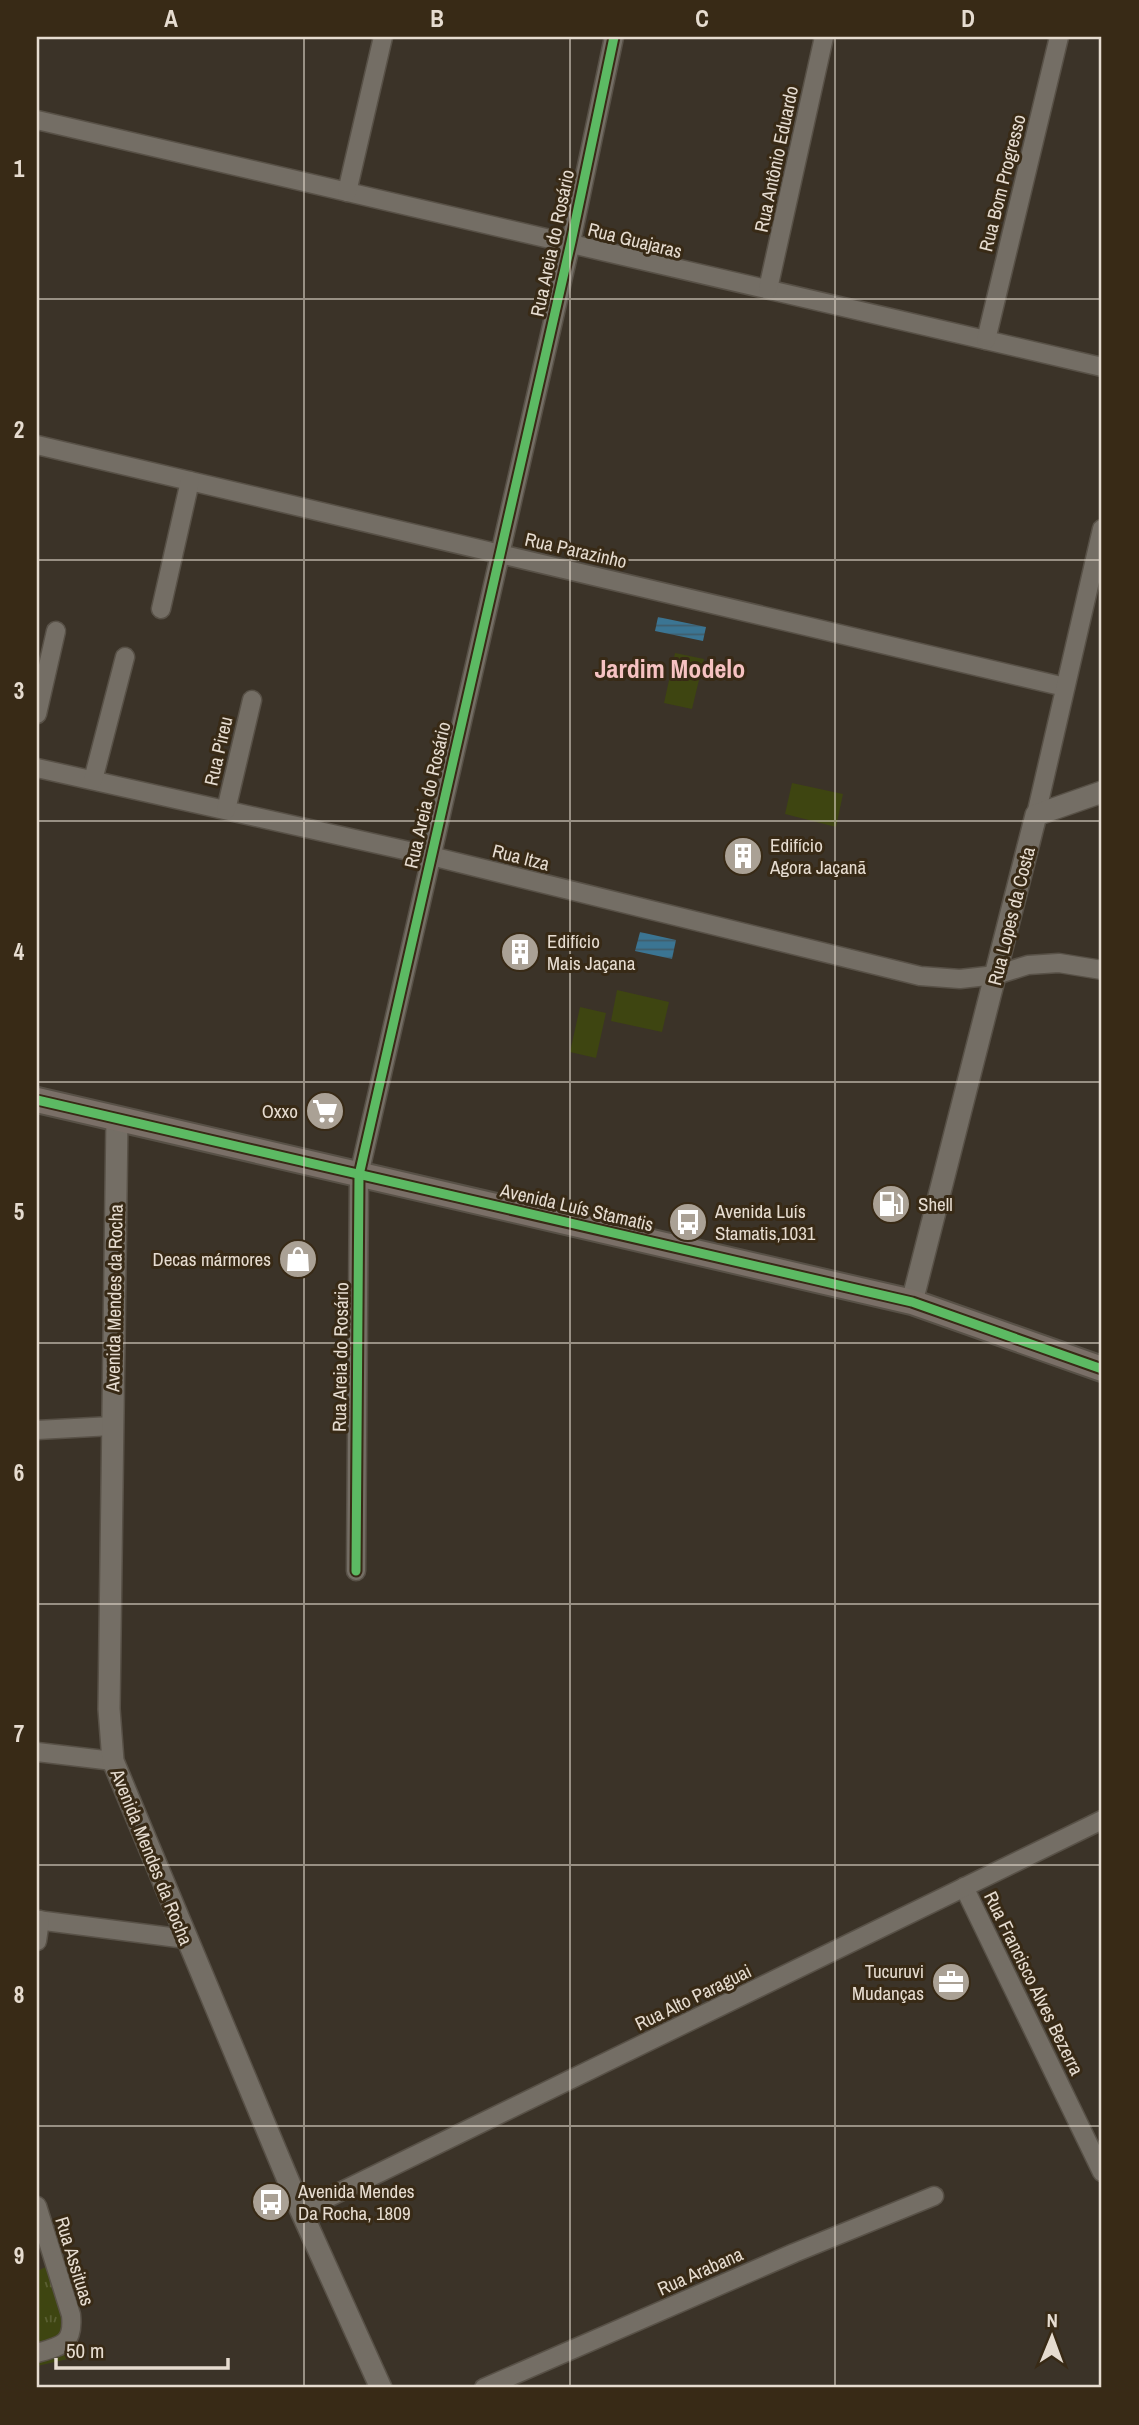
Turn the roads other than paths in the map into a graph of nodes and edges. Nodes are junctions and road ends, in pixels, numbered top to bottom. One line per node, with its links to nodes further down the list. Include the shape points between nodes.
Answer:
1 (383, 37): 6 (street)
2 (614, 37): 7 (street, Rua Areia do Rosário)
3 (824, 37): 8 (street, Rua Antônio Eduardo)
4 (1059, 37): 9 (street, Rua Bom Progresso)
5 (37, 120): 6 (street, Rua Guajaras)
6 (347, 192): 7 (street, Rua Guajaras)
7 (571, 242): 8 (street, Rua Guajaras); 14 (street, Rua Areia do Rosário)
8 (768, 289): 9 (street, Rua Guajaras)
9 (986, 340): 10 (street, Rua Guajaras)
10 (1102, 367)
11 (37, 445): 12 (street, Rua Parazinho)
12 (190, 481): 14 (street, Rua Parazinho); 16 (street)
13 (1102, 529): 15 (street, Rua Lopes da Costa)
14 (500, 554): 19 (street, Rua Parazinho); 27 (street, Rua Areia do Rosário)
15 (1098, 563): 19 (street, Rua Lopes da Costa)
16 (162, 609)
17 (56, 631): 21 (street)
18 (125, 657): 23 (street)
19 (1065, 687): 26 (street, Rua Lopes da Costa)
20 (252, 701): 25 (street, Rua Pireu)
21 (37, 714)
22 (37, 768): 23 (street, Rua Itza)
23 (93, 780): 25 (street, Rua Itza)
24 (1102, 792): 26 (street)
25 (226, 810): 27 (street, Rua Itza)
26 (1036, 815): 29 (street, Rua Lopes da Costa)
27 (431, 856): 29 (street, Rua Itza, via 920,976 960,979); 32 (street, Rua Areia do Rosário)
28 (1102, 970): 29 (street, Rua Itza, via 1059,963 1028,965)
29 (996, 975): 33 (street, Rua Lopes da Costa)
30 (37, 1100): 31 (main road, Avenida Luís Stamatis)
31 (117, 1118): 32 (main road, Avenida Luís Stamatis); 35 (street, Avenida Mendes da Rocha)
32 (359, 1175): 33 (main road, Avenida Luís Stamatis); 37 (street, Rua Areia do Rosário)
33 (912, 1302): 34 (main road, Avenida Luís Stamatis)
34 (1102, 1369)
35 (112, 1426): 36 (street); 39 (street, Avenida Mendes da Rocha)
36 (37, 1430)
37 (356, 1571)
38 (37, 1752): 39 (street)
39 (113, 1760): 43 (street, Avenida Mendes da Rocha)
40 (1102, 1820): 41 (street, Rua Alto Paraguai)
41 (964, 1887): 45 (street, Rua Francisco Alves Bezerra); 48 (street, Rua Alto Paraguai)
42 (38, 1920): 43 (street); 44 (street)
43 (186, 1939): 48 (street, Avenida Mendes da Rocha)
44 (37, 1941)
45 (1102, 2172)
46 (934, 2196): 51 (street, Rua Arabana)
47 (37, 2206): 49 (street, Rua Assituas, via 72,2328 62,2345)
48 (301, 2211): 50 (street, Avenida Mendes da Rocha)
49 (37, 2353)
50 (381, 2388)
51 (484, 2388)

